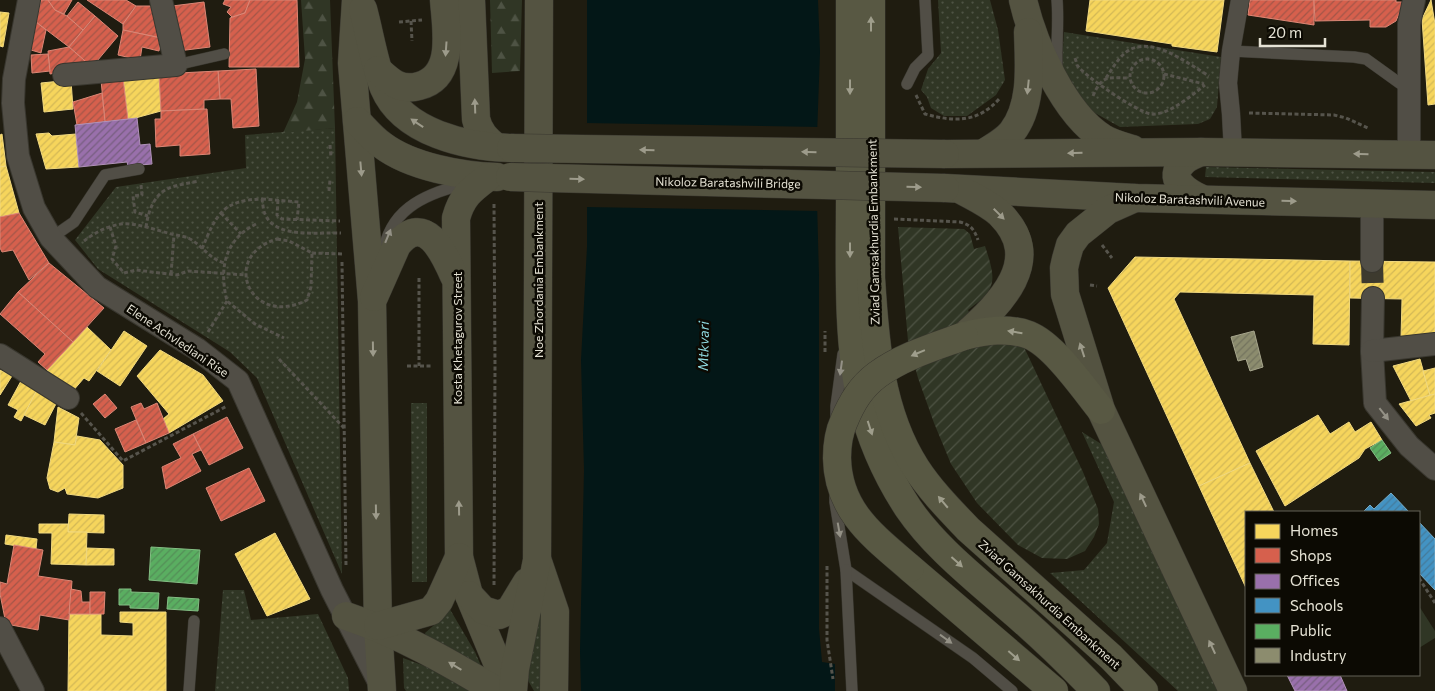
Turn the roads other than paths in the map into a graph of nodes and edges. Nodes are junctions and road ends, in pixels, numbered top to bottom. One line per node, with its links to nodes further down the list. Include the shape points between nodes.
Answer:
1 (29, 0): 37 (street, Elene Achvlediani Rise, via 14,78 13,103 18,156 34,208)
2 (161, 0): 17 (street)
3 (356, 0): 23 (main road, via 352,63)
4 (361, 0): 18 (main road)
5 (444, 0): 18 (main road, one-way to 18, via 446,56 435,78 408,88 390,81)
6 (471, 0): 24 (main road, one-way to 6, via 486,139 476,119)
7 (539, 0): 51 (main road, Noe Zhordania Embankment)
8 (850, 0): 42 (highway, Zviad Gamsakhurdia Embankment, one-way to 42)
9 (871, 0): 71 (highway, Zviad Gamsakhurdia Embankment, one-way to 9, via 947,507 916,468 898,431 883,386 873,314)
10 (924, 0): 20 (lane, via 928,55 915,68)
11 (1056, 0): 21 (lane)
12 (1240, 0): 15 (street)
13 (1414, 0): 22 (street, via 1409,24)
14 (1025, 10): 21 (main road); 28 (main road, one-way to 28, via 1028,80 1023,112 1011,134)
15 (1230, 51): 22 (lane, via 1366,59); 27 (street, via 1221,81 1232,114)
16 (224, 54): 17 (lane)
17 (176, 65): 19 (street)
18 (378, 70): 24 (main road, one-way to 18, via 470,143 425,129 393,102)
19 (64, 75)
20 (907, 84)
21 (1058, 87): 25 (main road, via 1079,116 1103,139)
22 (1409, 90): 29 (street)
23 (357, 120): 31 (main road, Nikoloz Baratashvili Bridge, via 372,137 400,156); 41 (main road, one-way to 41)
24 (503, 148): 28 (main road, one-way to 24, bridge)
25 (1141, 152): 26 (main road); 28 (main road, one-way to 28)
26 (1201, 152): 27 (main road); 34 (main road, via 1184,160 1178,179 1186,192)
27 (1233, 152): 29 (main road, one-way to 27)
28 (984, 153)
29 (1422, 155)
30 (139, 169): 37 (lane, via 105,175 74,222)
31 (499, 184): 32 (main road, Nikoloz Baratashvili Bridge, one-way to 32, bridge); 39 (main road, Kosta Khetagurov Street, via 466,195 460,204 456,218); 41 (lane, one-way to 31, via 385,244 394,221 402,213 434,193)
32 (951, 188): 33 (main road, Nikoloz Baratashvili Avenue); 43 (main road, one-way to 43, via 988,204 1000,214 1014,235 1020,254 1014,280 1007,291)
33 (1135, 198): 34 (main road, Nikoloz Baratashvili Avenue); 48 (main road, one-way to 33, via 1070,314 1064,268 1070,245 1078,234 1108,210)
34 (1202, 199): 35 (main road, Nikoloz Baratashvili Avenue, one-way to 35)
35 (1372, 203): 36 (main road, Nikoloz Baratashvili Avenue); 38 (street)
36 (1435, 204)
37 (51, 238): 55 (street, Elene Achvlediani Rise, via 97,286 197,349 238,381)
38 (1372, 261)
39 (457, 282): 41 (main road, via 435,241 421,233 411,234 397,245); 50 (main road, Kosta Khetagurov Street, one-way to 39)
40 (1372, 298): 45 (street)
41 (372, 301): 53 (main road, one-way to 53)
42 (851, 302): 52 (lane, one-way to 52, via 836,406 835,502); 70 (highway, Zviad Gamsakhurdia Embankment, one-way to 70, via 861,400 884,464 908,507 954,560 1054,647)
43 (964, 336): 48 (highway, one-way to 43, via 1073,374 1030,335 997,330); 69 (highway, one-way to 69, bridge, via 900,360 863,387 842,424 837,446 843,494 874,537)
44 (1435, 344): 45 (street)
45 (1372, 351): 49 (street, one-way to 49, via 1375,403 1409,446)
46 (0, 355): 47 (street)
47 (68, 398)
48 (1101, 410): 72 (main road, one-way to 48)
49 (1435, 469)
50 (459, 557): 54 (main road, Kosta Khetagurov Street); 56 (main road, via 438,601 431,611)
51 (537, 560): 54 (main road, via 520,595 504,614 483,610); 65 (main road, Noe Zhordania Embankment); 66 (main road, Noe Zhordania Embankment, via 555,612)
52 (846, 570): 67 (lane); 68 (lane, one-way to 68, via 973,658)
53 (377, 576): 56 (main road, via 396,606 407,614); 58 (main road)
54 (482, 593): 64 (main road, Kosta Khetagurov Street)
55 (346, 616): 58 (main road); 60 (street, Elene Achvlediani Rise)
56 (418, 616): 58 (main road)
57 (194, 621): 62 (lane)
58 (378, 626): 60 (main road); 63 (main road, one-way to 58, via 451,663)
59 (0, 628): 61 (street)
60 (383, 690)
61 (32, 691)
62 (189, 691)
63 (496, 691)
64 (509, 691)
65 (513, 691)
66 (554, 691)
67 (852, 691)
68 (1012, 691)
69 (1054, 691)
70 (1096, 691)
71 (1144, 691)
72 (1233, 691)

